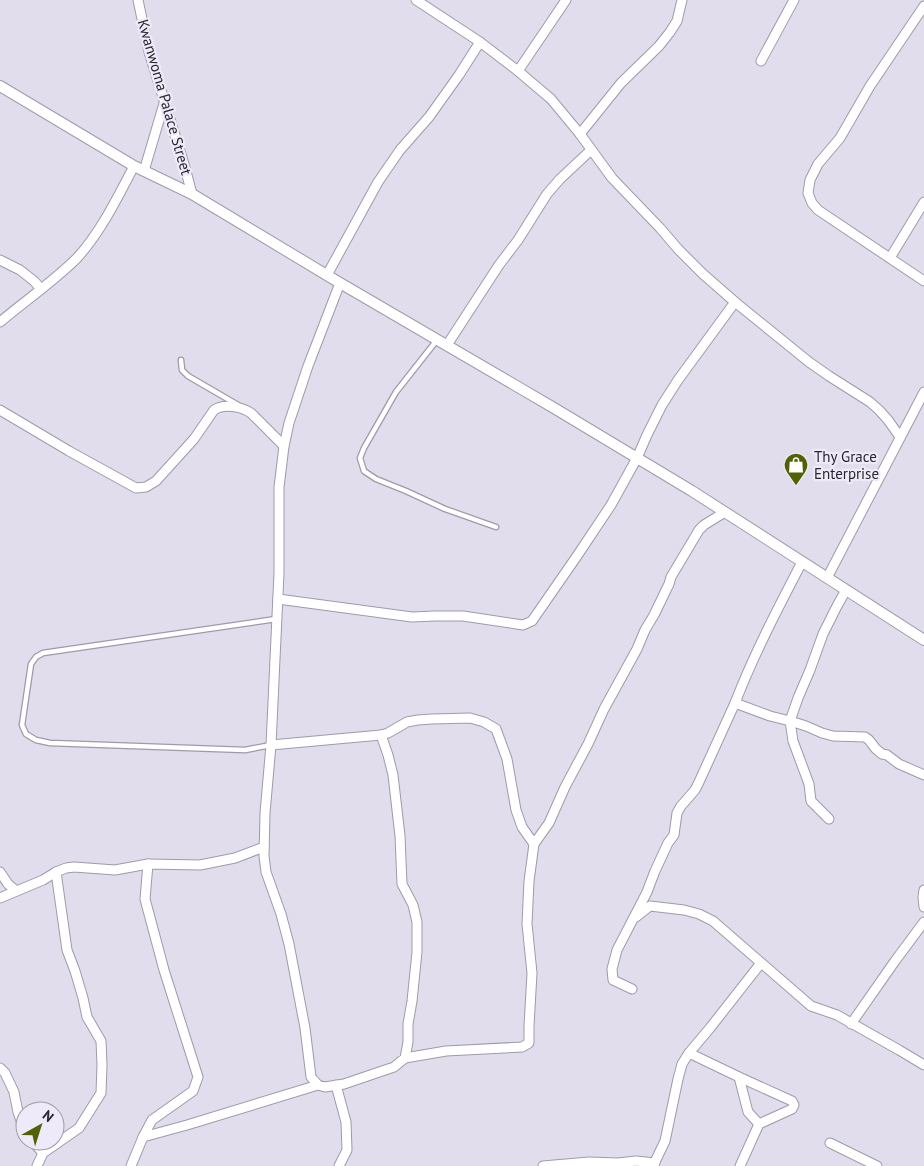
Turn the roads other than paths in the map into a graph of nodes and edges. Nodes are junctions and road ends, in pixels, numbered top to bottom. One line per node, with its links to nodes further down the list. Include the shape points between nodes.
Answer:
1 (138, 0): 12 (street, Kwanwoma Palace Street, via 149,52)
2 (416, 0): 6 (street)
3 (566, 0): 10 (street)
4 (682, 0): 13 (street, via 677,21 670,32 621,83)
5 (794, 0): 9 (street)
6 (430, 4): 8 (street)
7 (924, 6): 19 (street, via 870,86 840,138 818,164 808,193 818,210)
8 (480, 42): 10 (street); 21 (street, via 429,117 378,182)
9 (760, 61)
10 (518, 71): 13 (street, via 551,99)
11 (0, 86): 15 (street)
12 (165, 100): 16 (street); 17 (street, Kwanwoma Palace Street)
13 (580, 134): 14 (street)
14 (592, 150): 25 (street, via 612,178 678,249); 28 (street, via 548,194)
15 (134, 166): 16 (street); 24 (street, via 92,240)
16 (144, 171): 17 (street)
17 (192, 194): 21 (street)
18 (924, 202): 19 (street)
19 (890, 258): 22 (street)
20 (0, 260): 24 (street, via 20,270)
21 (327, 275): 23 (street)
22 (924, 281)
23 (340, 283): 27 (street); 34 (street, via 308,366)
24 (41, 289): 26 (street)
25 (735, 302): 33 (street, via 822,372 870,402); 35 (street, via 662,405)
26 (0, 322)
27 (438, 339): 28 (street); 37 (lane, via 399,387 360,458 364,470 376,479)
28 (447, 344): 35 (street)
29 (181, 360): 32 (lane, via 182,370 188,376)
30 (924, 392): 33 (street)
31 (0, 410): 32 (street, via 136,488 156,481 194,439 214,410 223,406)
32 (246, 410): 34 (street)
33 (900, 437): 39 (street)
34 (284, 446): 41 (street, via 279,487)
35 (637, 458): 36 (street); 41 (street, via 578,556 528,624 462,616 412,618)
36 (725, 512): 38 (street); 50 (street, via 699,530 671,577 548,823)
37 (496, 527)
38 (802, 562): 39 (street); 44 (street)
39 (827, 578): 40 (street)
40 (846, 590): 43 (street); 45 (street, via 823,634)
41 (278, 599): 42 (street)
42 (276, 619): 47 (street); 47 (lane, via 43,654 31,664 22,724 26,734 50,743 245,750)
43 (924, 640)
44 (735, 702): 45 (street); 59 (street, via 695,790 677,813 674,835)
45 (790, 721): 48 (street, via 833,736 865,737 882,754); 49 (street, via 793,741 810,784 811,801)
46 (381, 735): 47 (street); 50 (street, via 407,722 432,719 470,718 496,729 507,759 516,810 522,827); 65 (street, via 392,775 402,884 414,905 416,922 417,952)
47 (271, 745): 51 (street)
48 (924, 775)
49 (829, 819)
50 (534, 844): 65 (street, via 527,924 532,973 529,1043 522,1047 446,1051)
51 (264, 847): 52 (street, via 235,858 200,865); 69 (street, via 266,872 293,962 311,1077)
52 (148, 864): 54 (street, via 115,870 74,867); 73 (street, via 145,899 198,1077 193,1091 152,1120)
53 (0, 872): 56 (street)
54 (56, 872): 56 (street); 75 (street, via 66,950 87,1017 101,1040 101,1093 79,1128)
55 (924, 890): 58 (street)
56 (16, 891): 57 (street)
57 (0, 898)
58 (924, 907)
59 (634, 918): 61 (street, via 650,906 699,914 713,921); 62 (street, via 617,950 612,969 613,980)
60 (924, 922): 63 (street)
61 (760, 963): 63 (street, via 811,1006); 64 (street)
62 (632, 989)
63 (851, 1024): 66 (street)
64 (688, 1052): 68 (street); 76 (street, via 678,1079 665,1141)
65 (405, 1058): 70 (street, via 394,1067)
66 (924, 1065)
67 (0, 1068): 71 (street)
68 (739, 1077): 72 (street, via 748,1112); 72 (street, via 792,1101 794,1105)
69 (318, 1085): 70 (street); 73 (street)
70 (336, 1085): 79 (street, via 346,1122 348,1150)
71 (16, 1101)
72 (759, 1124): 81 (street)
73 (143, 1137): 78 (street)
74 (830, 1143): 82 (street)
75 (43, 1153): 77 (street)
76 (654, 1164): 80 (street, via 589,1162)
77 (37, 1166)
78 (131, 1166)
79 (339, 1166)
80 (543, 1166)
81 (740, 1166)
82 (877, 1166)

